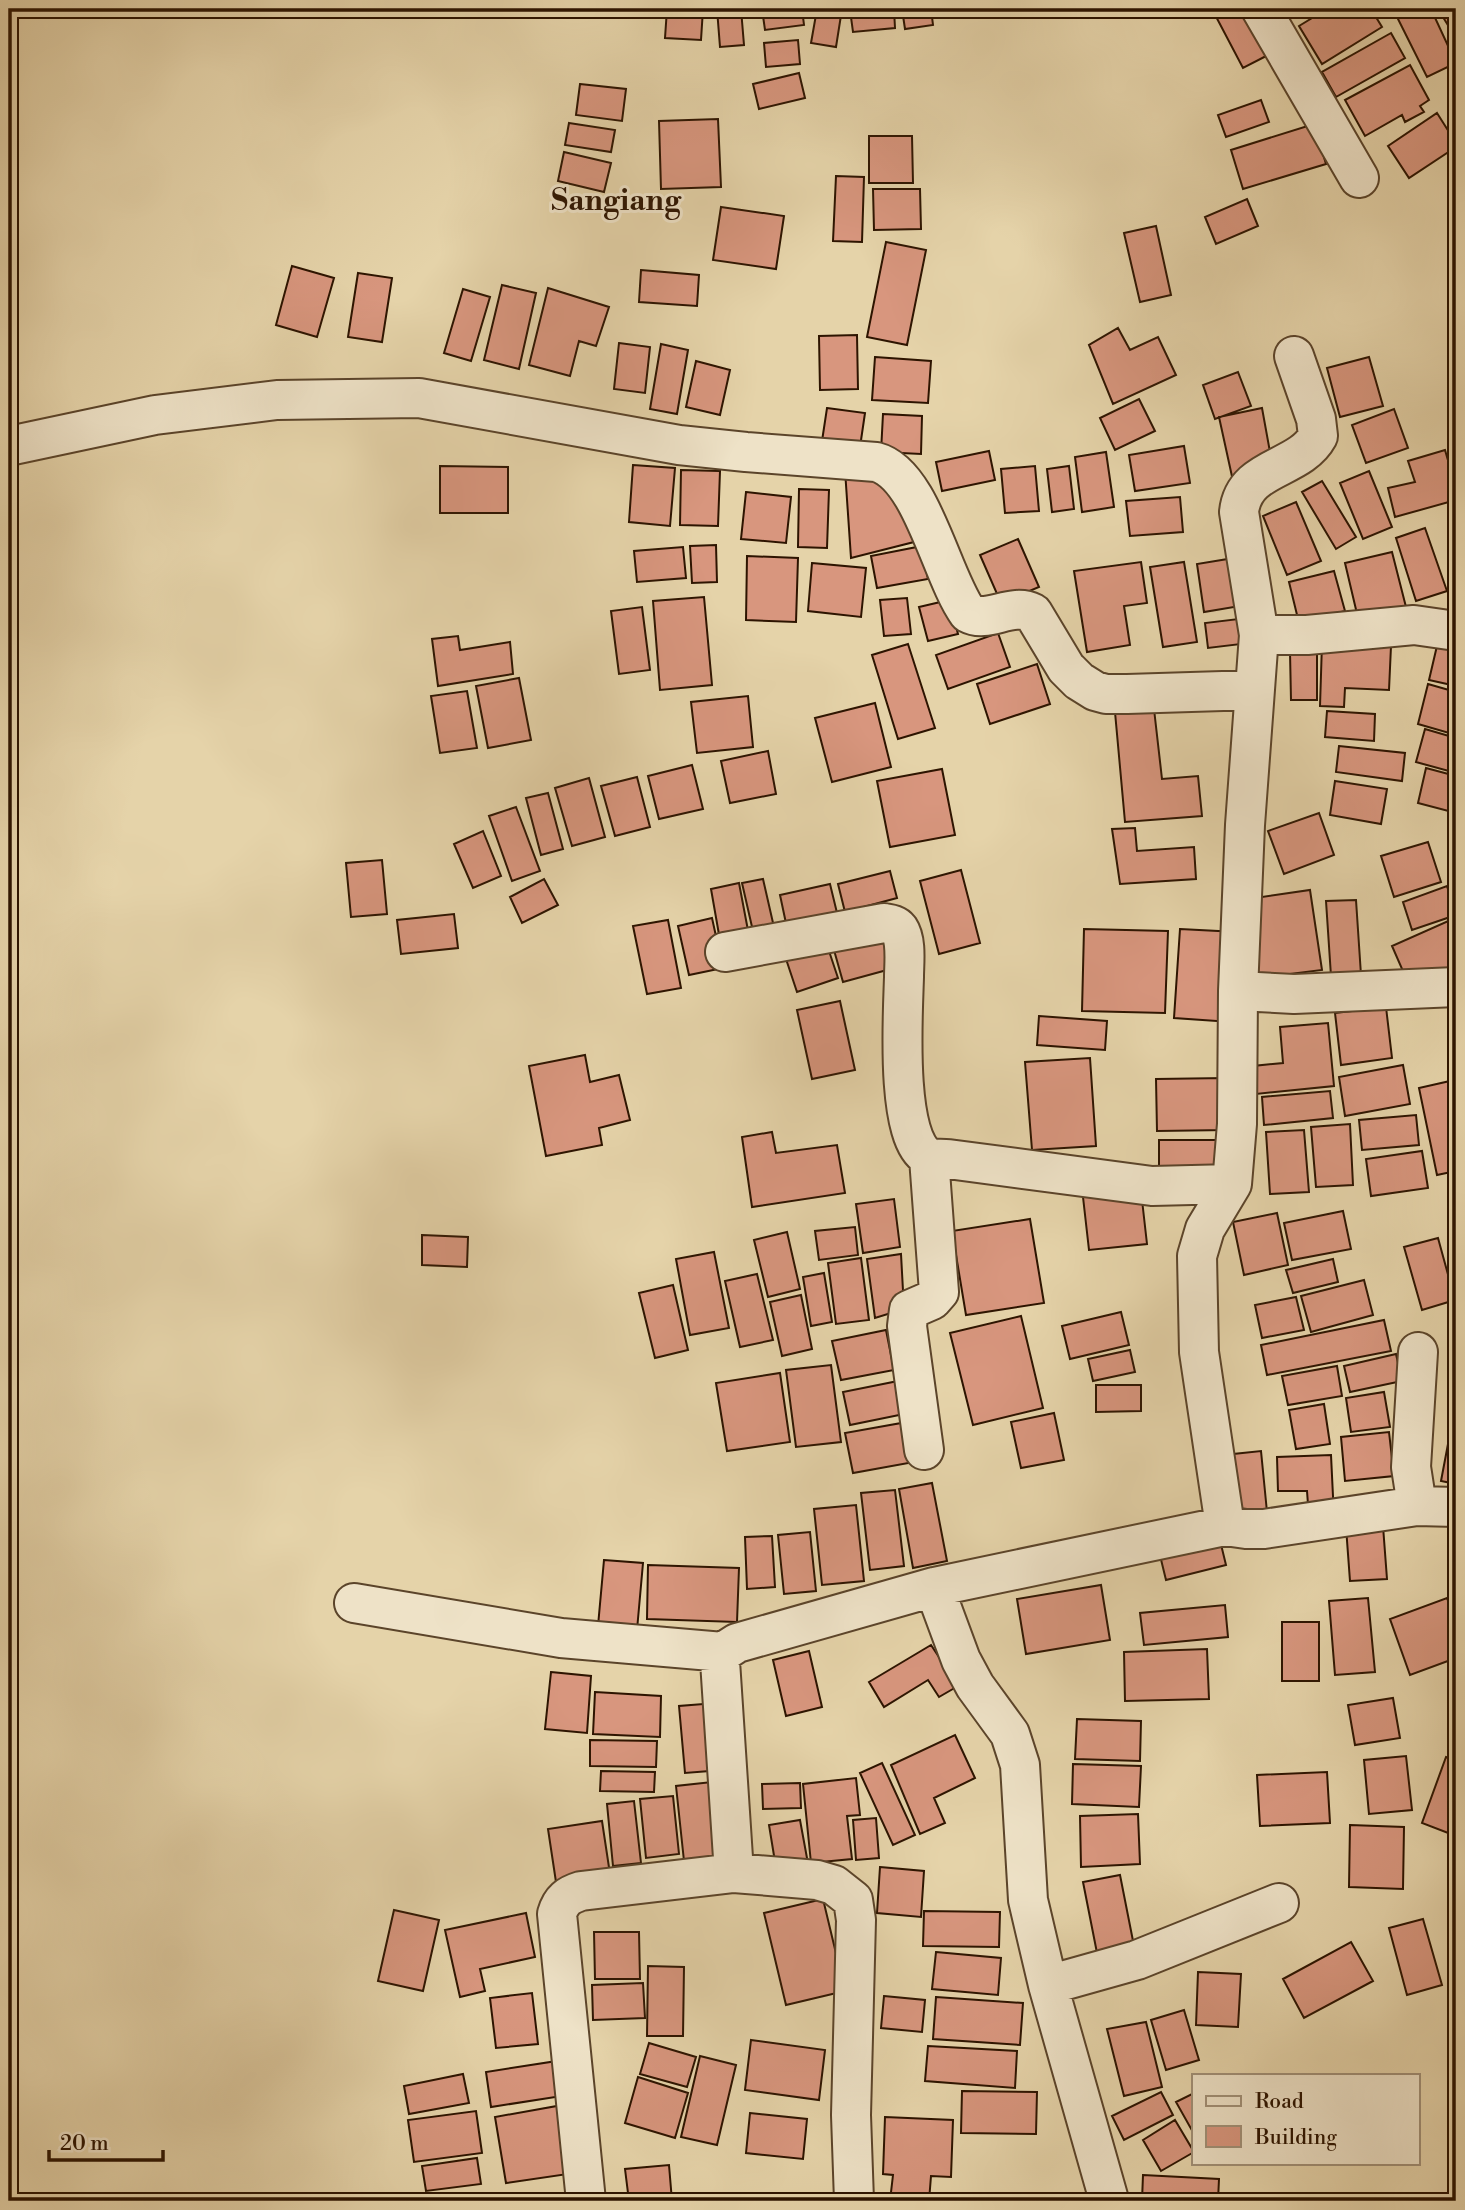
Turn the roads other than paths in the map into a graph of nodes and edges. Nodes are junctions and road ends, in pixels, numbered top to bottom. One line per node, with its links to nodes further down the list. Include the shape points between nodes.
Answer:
1 (1261, 9): 2 (street)
2 (1359, 178)
3 (1294, 356): 6 (street, via 1318,436 1304,451 1255,480 1241,497 1239,512)
4 (9, 446): 7 (street, via 155,415 277,400 419,398 679,445 876,462 890,467 910,492 968,613 982,617 1017,609 1033,613 1066,668 1086,686 1106,694)
5 (1456, 631): 6 (street, via 1413,625)
6 (1259, 635): 7 (street)
7 (1255, 690): 10 (street)
8 (725, 952): 11 (street, via 884,923 900,930 904,959 902,1081 913,1135)
9 (1456, 987): 10 (street, via 1294,994)
10 (1238, 991): 12 (street)
11 (929, 1158): 12 (street, via 1152,1186); 14 (street, via 939,1292 909,1310 906,1326)
12 (1232, 1184): 17 (street, via 1205,1229 1197,1256 1199,1352)
13 (1418, 1352): 15 (street, via 1411,1466)
14 (924, 1450)
15 (1417, 1506): 16 (street); 17 (street, via 1264,1529)
16 (1456, 1507)
17 (1225, 1525): 18 (street)
18 (934, 1587): 20 (street, via 737,1643); 23 (street, via 961,1660 1010,1734 1020,1765 1028,1900)
19 (354, 1603): 20 (street, via 561,1638)
20 (723, 1652): 21 (street)
21 (734, 1873): 25 (street, via 581,1891 560,1905 557,1914); 26 (street, via 817,1880 834,1885 853,1900)
22 (1279, 1903): 23 (street, via 1137,1960)
23 (1048, 1985): 24 (street)
24 (1110, 2200)
25 (586, 2201)
26 (854, 2201)

